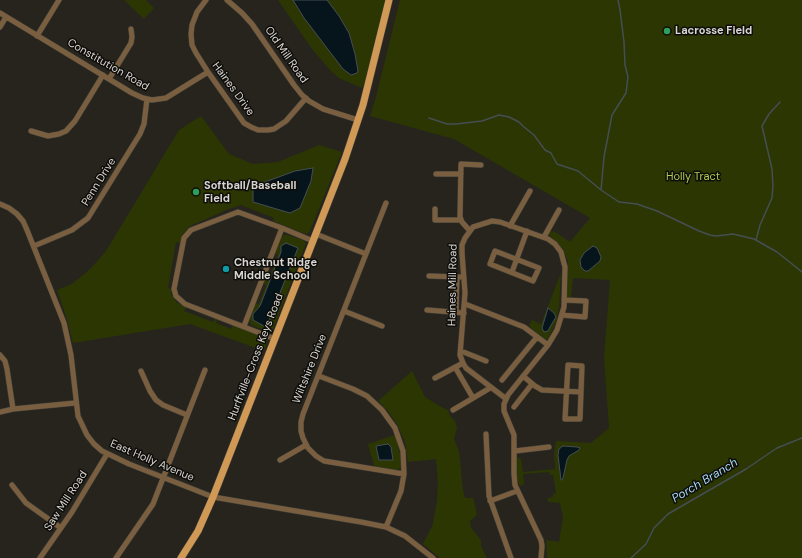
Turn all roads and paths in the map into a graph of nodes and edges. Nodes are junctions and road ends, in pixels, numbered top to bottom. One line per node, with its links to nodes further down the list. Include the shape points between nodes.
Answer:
1 (59, 0): 9 (street)
2 (206, 0): 10 (street, Haines Drive, via 195,16 191,34 194,49)
3 (227, 0): 13 (street, Old Mill Road, via 249,20 294,85)
4 (389, 0): 15 (main road, Hurffville-Cross Keys Road)
5 (0, 13): 6 (street, Constitution Road)
6 (6, 17): 7 (street); 9 (street, Constitution Road)
7 (0, 27)
8 (131, 29): 12 (street, via 131,43)
9 (37, 36): 11 (street, Constitution Road)
10 (208, 72): 13 (street, Haines Drive, via 244,123 254,129 268,130 280,126); 14 (street, Constitution Road, via 170,97)
11 (103, 75): 12 (street, Constitution Road); 16 (street, via 70,128 52,136)
12 (109, 79): 14 (street, Constitution Road)
13 (306, 98): 15 (street, Old Mill Road, via 326,110)
14 (147, 100): 32 (street, Penn Drive, via 140,134 88,218 72,230)
15 (358, 120): 30 (main road, Hurffville-Cross Keys Road)
16 (31, 130)
17 (481, 165): 19 (street, via 461,164)
18 (436, 174): 19 (street)
19 (461, 174): 25 (street)
20 (530, 191): 26 (street)
21 (386, 203): 33 (street, Wiltshire Drive)
22 (0, 204): 32 (street, East Holly Avenue, via 20,218)
23 (435, 209): 25 (street, via 435,220)
24 (558, 210): 31 (street)
25 (461, 220): 28 (street)
26 (510, 226): 28 (street, Haines Mill Road, via 492,221 475,226); 29 (street, Haines Mill Road)
27 (282, 228): 30 (street); 46 (street); 46 (street, via 238,212 191,230 184,238 174,289 176,296 185,304)
28 (470, 231): 38 (street, Haines Mill Road, via 462,249)
29 (527, 231): 31 (street, Haines Mill Road); 34 (street)
30 (314, 237): 33 (street); 49 (main road, Hurffville-Cross Keys Road)
31 (544, 237): 39 (street, Haines Mill Road, via 555,244 563,257)
32 (34, 246): 68 (street, East Holly Avenue, via 64,323 71,354)
33 (366, 254): 42 (street, Wiltshire Drive)
34 (517, 259): 35 (street); 35 (street, via 495,251 492,257 490,264); 35 (street, via 539,268 533,281)
35 (512, 272)
36 (429, 276): 37 (street)
37 (457, 277): 38 (street); 43 (street)
38 (464, 277): 40 (street, Haines Mill Road)
39 (564, 300): 45 (street, Haines Mill Road); 45 (street, via 586,301 585,317)
40 (465, 304): 44 (street, Haines Mill Road); 48 (street, via 521,326)
41 (427, 310): 43 (street)
42 (344, 311): 47 (street); 58 (street, Wiltshire Drive)
43 (456, 312): 44 (street)
44 (464, 313): 51 (street, Haines Mill Road)
45 (562, 315): 50 (street, Haines Mill Road)
46 (244, 326): 49 (street)
47 (382, 326)
48 (537, 337): 50 (street); 61 (street)
49 (275, 338): 84 (main road, Hurffville-Cross Keys Road)
50 (548, 345): 59 (street, Haines Mill Road)
51 (460, 351): 53 (street); 54 (street, Haines Mill Road)
52 (0, 355): 70 (street, via 6,365)
53 (486, 361)
54 (463, 363): 55 (street); 63 (street)
55 (455, 367): 60 (street); 66 (street)
56 (205, 370): 73 (street)
57 (141, 371): 73 (street, via 152,396 159,403)
58 (319, 376): 75 (street, Wiltshire Drive, via 301,422); 80 (street, via 358,391 382,410 393,424 401,441)
59 (523, 376): 62 (street); 67 (street, Haines Mill Road)
60 (435, 378)
61 (502, 380)
62 (532, 384): 64 (street, via 545,390); 69 (street)
63 (490, 388): 66 (street); 67 (street)
64 (567, 391): 65 (street); 65 (street, via 568,365 582,366); 65 (street, via 565,419 580,419)
65 (581, 392)
66 (473, 398): 71 (street)
67 (505, 398): 77 (street, via 504,411 514,435)
68 (76, 403): 70 (street); 78 (street, East Holly Avenue, via 78,416 85,431 94,444)
69 (514, 407)
70 (13, 409): 72 (street)
71 (453, 410)
72 (0, 412)
73 (187, 415): 81 (street)
74 (486, 434): 85 (street)
75 (306, 445): 79 (street); 80 (street, via 313,454 327,462)
76 (549, 447): 77 (street)
77 (515, 451): 83 (street, via 514,474)
78 (107, 454): 81 (street, East Holly Avenue); 87 (street, Saw Mill Road)
79 (280, 460)
80 (404, 474): 86 (street, via 401,491)
81 (163, 477): 84 (street, East Holly Avenue); 89 (street, via 150,508)
82 (12, 485): 87 (street, via 26,503)
83 (517, 491): 85 (street); 93 (street, via 541,540)
84 (213, 497): 86 (street, East Holly Avenue); 90 (main road, Hurffville-Cross Keys Road, via 198,531)
85 (490, 501): 92 (street)
86 (386, 527): 91 (street, East Holly Avenue, via 405,536)
87 (61, 528): 88 (street, Saw Mill Road)
88 (40, 558)
89 (116, 558)
90 (181, 558)
91 (433, 558)
92 (511, 558)
93 (541, 558)

